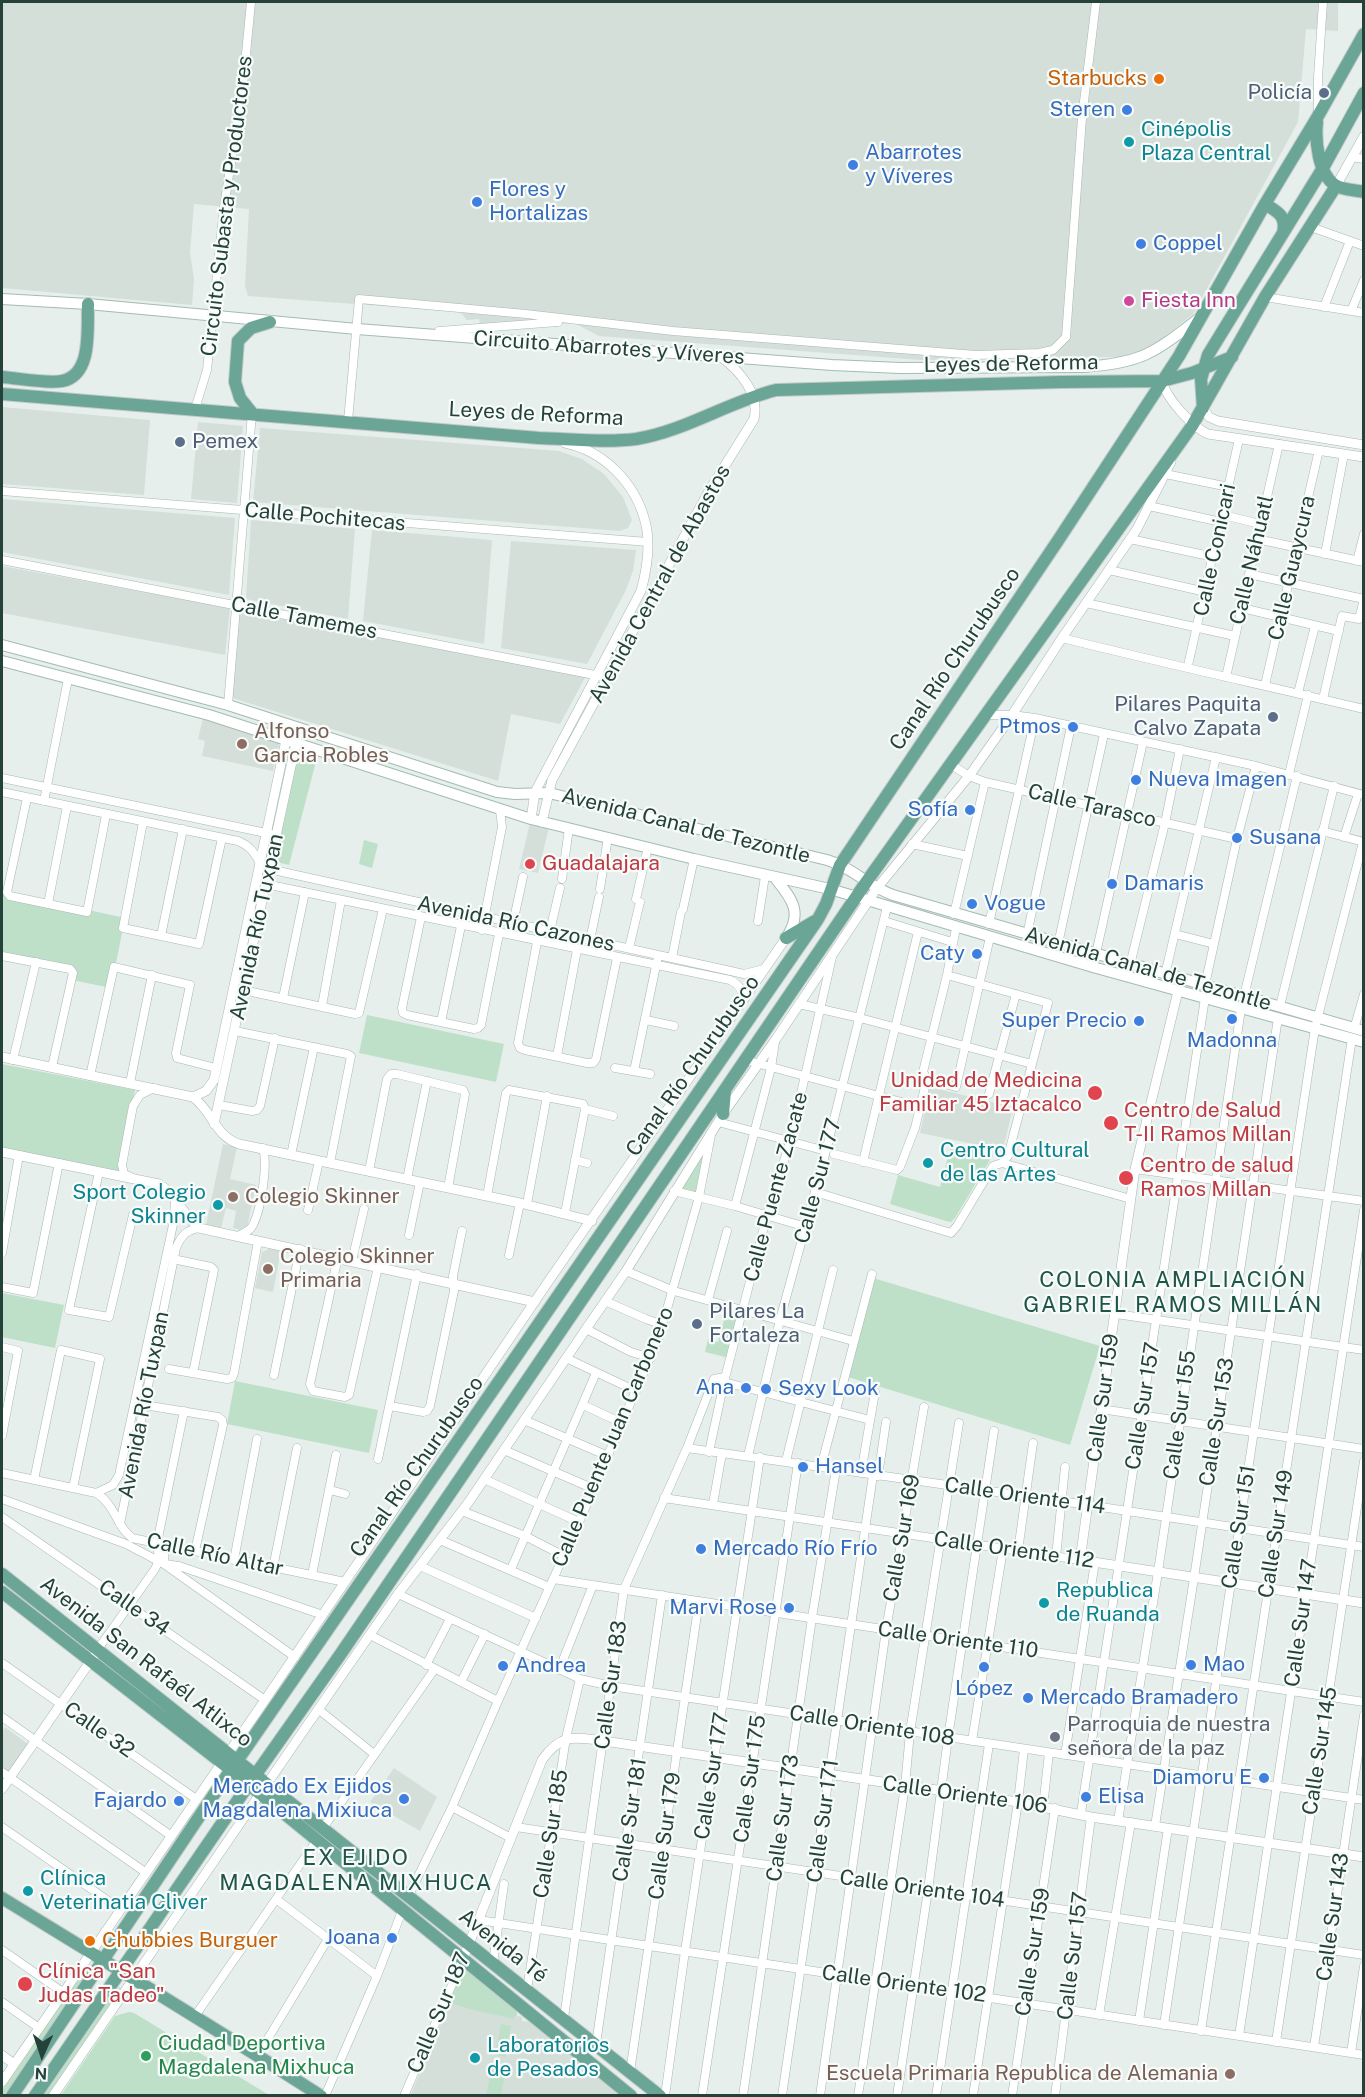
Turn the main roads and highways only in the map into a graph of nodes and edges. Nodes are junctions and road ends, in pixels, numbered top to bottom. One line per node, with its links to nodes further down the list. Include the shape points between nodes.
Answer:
1 (1364, 34): 3 (main road, Canal Río Churubusco)
2 (1364, 93): 4 (main road)
3 (1318, 116): 4 (main road, via 1317,144); 7 (main road, Canal Río Churubusco)
4 (1323, 168): 5 (main road); 8 (main road)
5 (1336, 186): 6 (main road); 13 (main road, Canal Río Churubusco)
6 (1364, 192)
7 (1265, 204): 8 (main road, via 1283,216); 11 (main road, Canal Río Churubusco)
8 (1283, 234): 14 (main road, via 1211,349)
9 (2, 299): 10 (main road, Circuito Abarrotes y Víveres)
10 (88, 304): 12 (main road, Circuito Abarrotes y Víveres); 15 (main road, via 84,357 81,369 73,377 61,381)
11 (1203, 316): 12 (main road, Circuito Abarrotes y Víveres, via 1135,360 1084,367 832,365); 16 (main road, Canal Río Churubusco)
12 (270, 322): 19 (main road, via 251,328 238,341 235,382 240,398)
13 (1232, 357): 14 (main road, Leyes de Reforma); 18 (main road, Canal Río Churubusco)
14 (1203, 369): 16 (main road, Leyes de Reforma); 18 (main road)
15 (2, 377)
16 (1162, 381): 19 (main road, Leyes de Reforma, via 776,390 635,439 539,438); 24 (main road, Canal Río Churubusco)
17 (2, 394): 19 (main road, Leyes de Reforma)
18 (1203, 408): 26 (main road, Canal Río Churubusco, via 950,764)
19 (252, 413)
20 (2, 645): 22 (main road, Avenida Canal de Tezontle, via 228,705)
21 (2, 662): 23 (main road, Avenida Canal de Tezontle)
22 (289, 726): 23 (main road); 24 (main road, Avenida Canal de Tezontle, via 497,792 549,793)
23 (272, 736): 25 (main road, Avenida Canal de Tezontle, via 500,810)
24 (840, 865): 26 (main road, Avenida Canal de Tezontle); 27 (main road, Canal Río Churubusco)
25 (770, 877): 27 (main road, Avenida Canal de Tezontle); 30 (main road, via 794,906 794,923)
26 (872, 885): 28 (main road, Canal Río Churubusco); 31 (main road, Avenida Canal de Tezontle, via 893,896 1280,1006)
27 (830, 889): 28 (main road, Avenida Canal de Tezontle); 29 (main road, Canal Río Churubusco)
28 (863, 899): 31 (main road, Avenida Canal de Tezontle, via 1242,1009); 34 (main road, Canal Río Churubusco)
29 (818, 919): 30 (main road); 39 (main road, Canal Río Churubusco)
30 (786, 938)
31 (1316, 1023): 32 (main road, Avenida Canal de Tezontle)
32 (1356, 1033): 33 (main road, Avenida Canal de Tezontle)
33 (1364, 1042)
34 (725, 1090): 35 (main road); 40 (main road, Canal Río Churubusco)
35 (718, 1122)
36 (2, 1574): 38 (main road, Avenida San Rafaél Atlixco)
37 (2, 1592): 38 (main road, Avenida San Rafaél Atlixco)
38 (95, 1655): 39 (main road, Avenida San Rafaél Atlixco, via 221,1762); 39 (main road, Avenida San Rafaél Atlixco, via 229,1751)
39 (235, 1765): 40 (main road, Avenida San Rafaél Atlixco); 44 (main road, Canal Río Churubusco, via 126,1924)
40 (253, 1779): 41 (main road, Avenida San Rafaél Atlixco); 42 (main road, Avenida San Rafaél Atlixco); 45 (main road, Canal Río Churubusco)
41 (267, 1782): 50 (main road, Avenida Té)
42 (259, 1793): 49 (main road, Avenida Té)
43 (2, 1898): 44 (main road)
44 (97, 1954): 45 (main road); 46 (main road, Canal Río Churubusco)
45 (120, 1971): 47 (main road, Canal Río Churubusco); 48 (main road)
46 (12, 2096)
47 (36, 2096)
48 (321, 2096)
49 (631, 2096)
50 (660, 2096)

